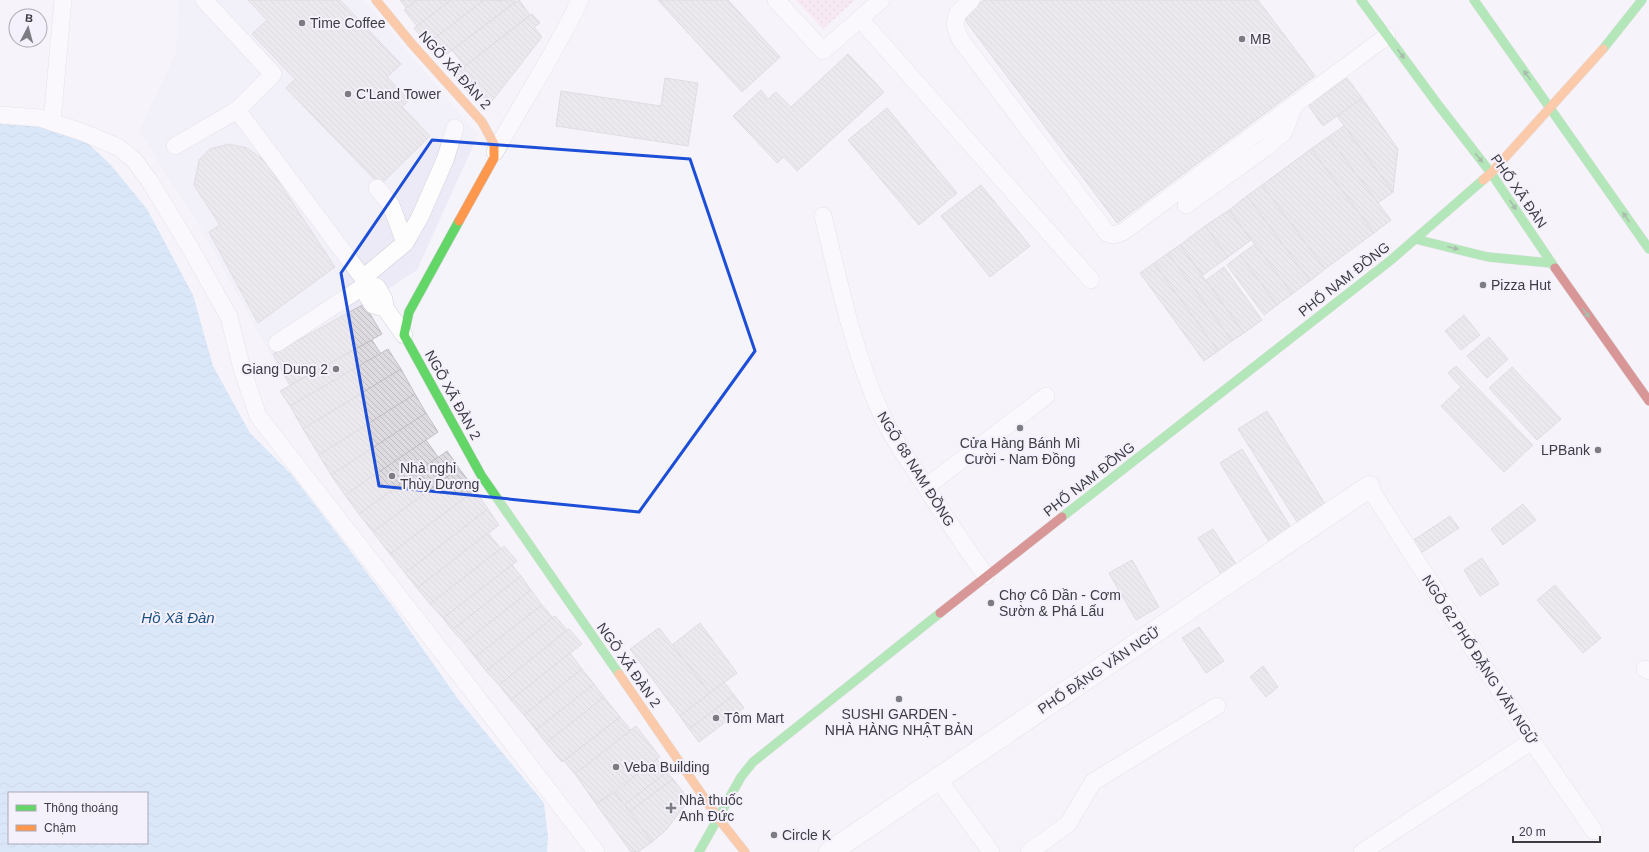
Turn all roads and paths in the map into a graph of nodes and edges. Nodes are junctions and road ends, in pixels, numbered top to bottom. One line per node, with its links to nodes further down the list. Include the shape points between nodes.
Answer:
1 (63, 0): 17 (lane)
2 (204, 0): 15 (lane, via 273,74)
3 (376, 0): 20 (street, NGÕ XÃ ĐÀN 2, via 482,122 494,144)
4 (580, 0): 20 (lane, via 564,34)
5 (776, 0): 11 (lane, via 823,52)
6 (882, 0): 11 (lane)
7 (972, 0): 13 (lane, via 956,14 955,25 960,39 1107,233 1114,235 1123,232)
8 (1361, 0): 12 (street, PHỐ XÃ ĐÀN)
9 (1474, 0): 14 (street, one-way to 9)
10 (1642, 0): 14 (street, PHỐ NAM ĐỒNG, via 1596,58)
11 (860, 19): 29 (lane)
12 (1387, 36): 13 (lane); 21 (street, PHỐ XÃ ĐÀN, one-way to 21)
13 (1295, 104): 23 (lane, via 1284,132)
14 (1550, 108): 21 (street, PHỐ NAM ĐỒNG); 27 (street, one-way to 14)
15 (237, 110): 19 (lane); 30 (lane)
16 (0, 115): 17 (lane, via 40,118)
17 (52, 122): 43 (lane, via 118,147 134,160 149,180 229,317 242,369 258,416)
18 (455, 128): 26 (lane, via 445,160 423,210)
19 (175, 146)
20 (495, 152): 31 (street, via 410,312)
21 (1491, 173): 25 (street, PHỐ NAM ĐỒNG); 28 (street, PHỐ XÃ ĐÀN, one-way to 28)
22 (378, 188): 26 (lane, via 391,205)
23 (1186, 205)
24 (823, 216): 35 (lane, NGÕ 68 NAM ĐỒNG, via 846,309 869,386 892,434)
25 (1415, 239): 28 (street, one-way to 28, via 1488,257); 37 (street, PHỐ NAM ĐỒNG, via 1386,265)
26 (405, 242): 30 (lane)
27 (1649, 249)
28 (1551, 263): 34 (street, PHỐ XÃ ĐÀN, one-way to 34)
29 (1091, 280)
30 (365, 281): 31 (lane, via 366,294 373,305 385,308); 32 (lane)
31 (404, 335): 41 (street, NGÕ XÃ ĐÀN 2, via 481,475)
32 (277, 343)
33 (1046, 396): 35 (lane)
34 (1649, 401)
35 (926, 487): 37 (lane, NGÕ 68 NAM ĐỒNG)
36 (1369, 488): 39 (lane, NGÕ 62 PHỐ ĐẶNG VĂN NGỮ); 40 (street, PHỐ ĐẶNG VĂN NGỮ)
37 (986, 576): 41 (street, PHỐ NAM ĐỒNG, via 753,762 741,777)
38 (1217, 706): 48 (lane, via 1093,782 1068,824)
39 (1532, 741): 42 (lane, NGÕ 62 PHỐ ĐẶNG VĂN NGỮ); 49 (lane)
40 (938, 779): 46 (street, PHỐ ĐẶNG VĂN NGỮ); 47 (lane)
41 (718, 818): 44 (street); 45 (street, NGÕ XÃ ĐÀN 2)
42 (1594, 831)
43 (596, 852)
44 (699, 852)
45 (745, 852)
46 (830, 852)
47 (990, 852)
48 (1029, 852)
49 (1362, 852)

